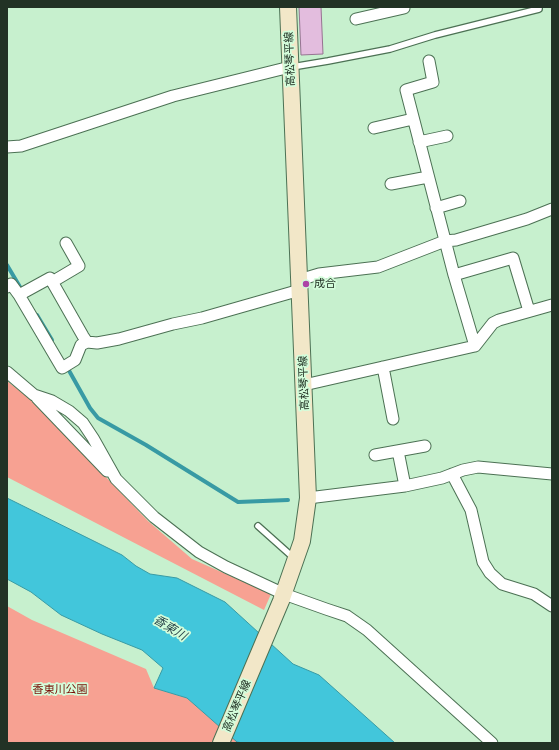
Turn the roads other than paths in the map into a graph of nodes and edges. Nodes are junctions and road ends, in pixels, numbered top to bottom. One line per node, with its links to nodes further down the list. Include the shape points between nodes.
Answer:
1 (288, 7): 7 (main road, 高松琴平線)
2 (539, 7): 7 (lane, via 540,9 390,48)
3 (404, 8): 4 (street)
4 (366, 12): 5 (street)
5 (356, 19)
6 (429, 61): 8 (street, via 434,82 406,90)
7 (290, 67): 12 (street, via 173,96 21,146); 23 (main road, 高松琴平線)
8 (413, 118): 9 (street); 11 (street)
9 (374, 128)
10 (447, 136): 11 (street)
11 (419, 142): 13 (street)
12 (7, 147)
13 (428, 177): 14 (street); 16 (street)
14 (391, 184)
15 (460, 201): 16 (street)
16 (436, 208): 18 (street)
17 (552, 210): 18 (street)
18 (445, 242): 20 (street); 23 (street, via 378,267 319,274)
19 (66, 243): 21 (street, via 79,266)
20 (454, 275): 26 (street, via 513,258); 28 (street)
21 (52, 282): 24 (street, via 50,278); 27 (street)
22 (8, 283): 24 (street)
23 (299, 285): 27 (street, via 202,318 119,339); 31 (main road, 高松琴平線)
24 (22, 294): 27 (street, via 62,368 74,360 81,345)
25 (552, 304): 26 (street)
26 (529, 311): 28 (street, via 499,320)
27 (87, 342)
28 (475, 346): 29 (street)
29 (383, 367): 31 (street); 33 (street)
30 (7, 372): 32 (street)
31 (304, 385): 41 (main road, 高松琴平線)
32 (34, 394): 39 (street); 39 (street, via 69,411 84,423)
33 (393, 419)
34 (426, 446): 35 (street)
35 (398, 451): 36 (street); 40 (street)
36 (375, 455)
37 (452, 474): 38 (street, via 478,467); 40 (street); 45 (street, via 471,510 483,562 490,573 502,584 534,594)
38 (552, 474)
39 (116, 479): 44 (street, via 154,518 199,552)
40 (406, 486): 41 (street)
41 (308, 498): 43 (main road, 高松琴平線, via 302,541)
42 (258, 526): 43 (lane)
43 (295, 560): 44 (main road, 高松琴平線)
44 (282, 598): 46 (main road, 高松琴平線); 47 (street, via 347,616 367,630)
45 (552, 606)
46 (221, 743)
47 (492, 743)

